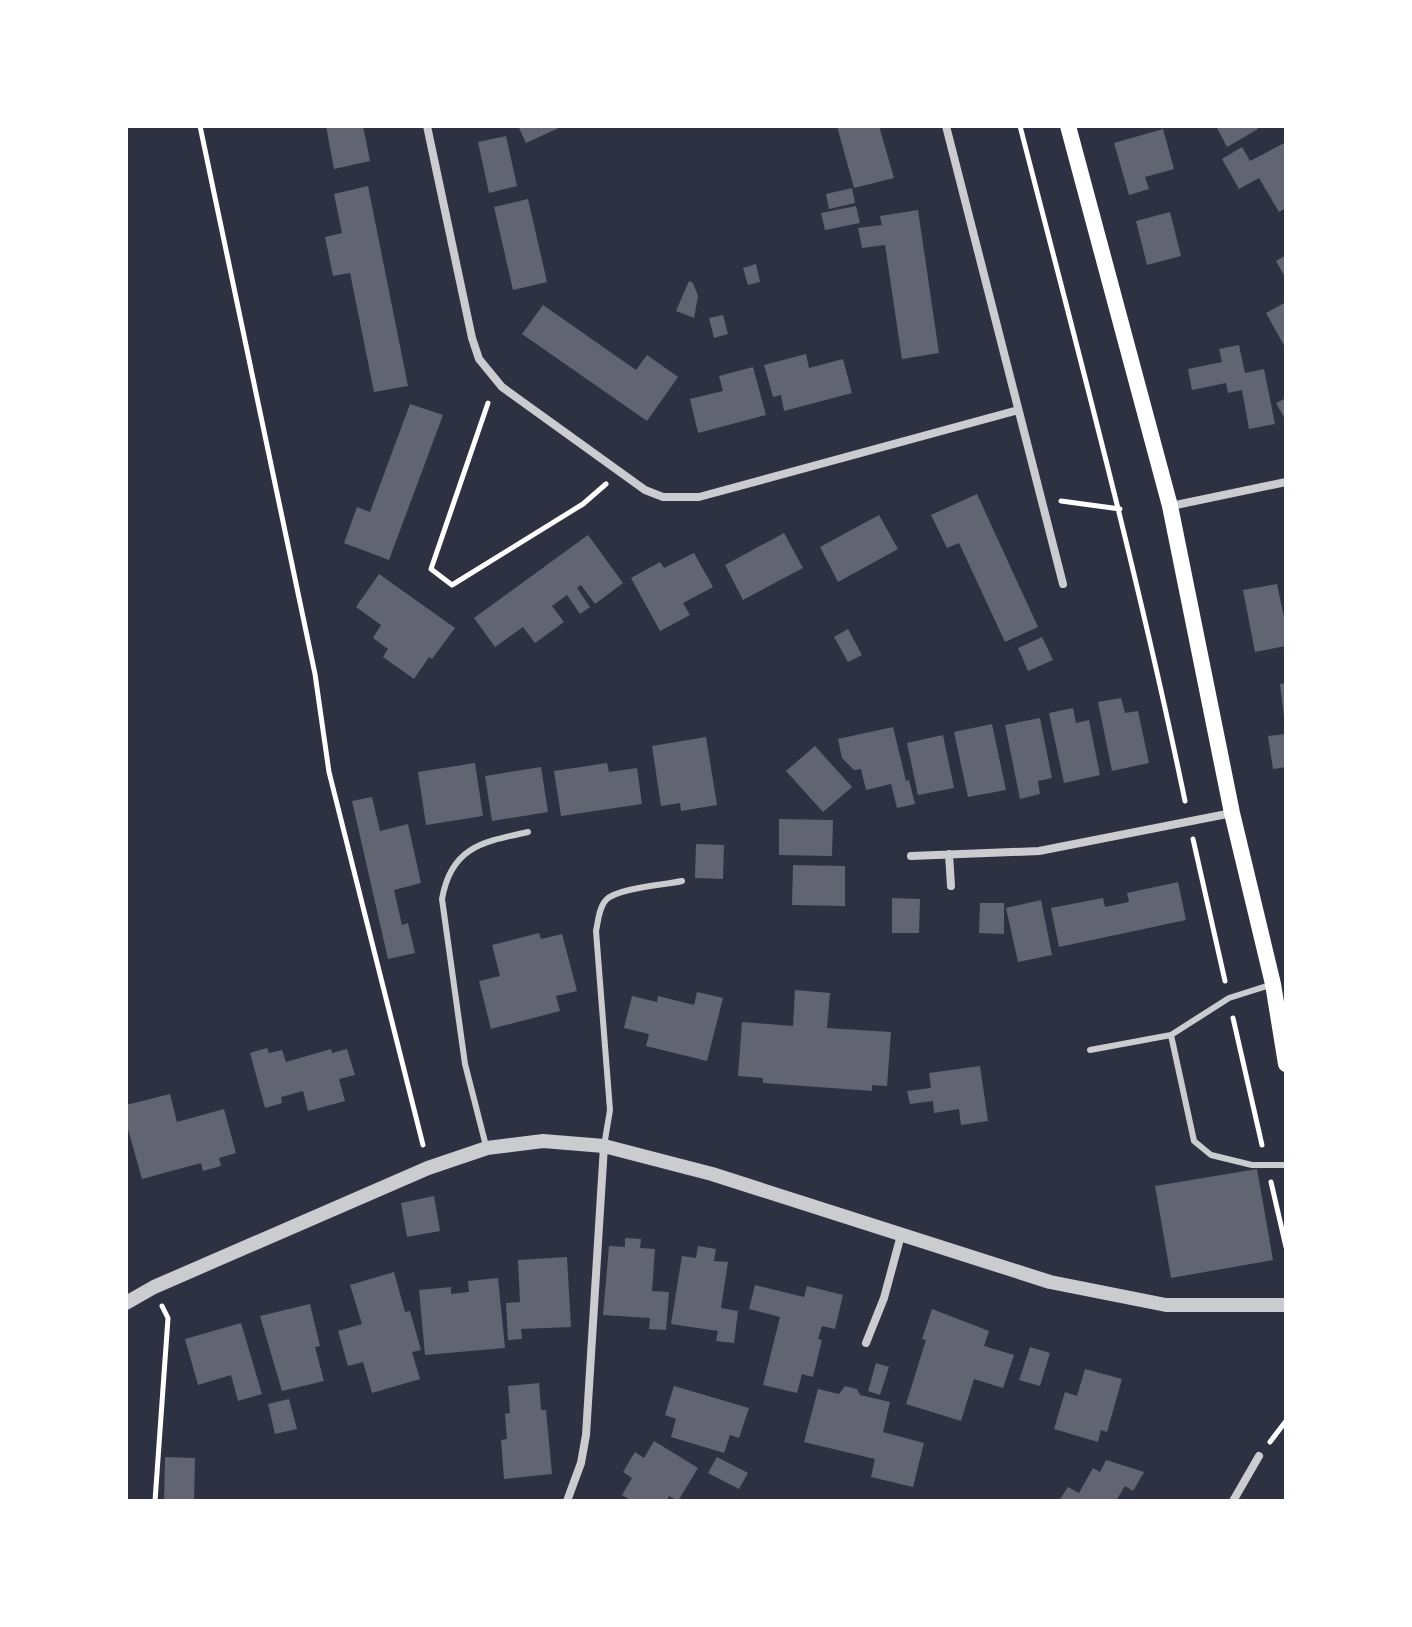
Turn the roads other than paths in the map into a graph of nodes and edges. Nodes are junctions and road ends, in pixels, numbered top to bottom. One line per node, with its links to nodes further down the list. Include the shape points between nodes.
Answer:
1 (427, 126): 4 (street, via 479,359 502,387 645,490 663,497 699,497)
2 (946, 126): 4 (street)
3 (1068, 126): 6 (main road)
4 (1018, 410): 7 (street)
5 (1286, 482): 6 (street)
6 (1170, 506): 8 (main road)
7 (1063, 584)
8 (1232, 813): 10 (street, via 1039,851); 14 (main road)
9 (528, 832): 19 (lane, via 470,850 452,865 442,899 465,1064)
10 (949, 854): 11 (street); 13 (street)
11 (911, 856)
12 (682, 881): 18 (lane, via 614,894 601,912 596,931 610,1110)
13 (951, 886)
14 (1273, 984): 15 (lane, via 1229,998); 17 (main road)
15 (1171, 1035): 16 (lane); 20 (lane, via 1194,1141 1211,1155 1252,1165)
16 (1090, 1050)
17 (1286, 1064)
18 (604, 1146): 19 (street, via 543,1141); 21 (street, via 712,1174); 26 (street, via 586,1435)
19 (487, 1148): 22 (street, via 428,1168)
20 (1286, 1165)
21 (901, 1235): 23 (street, via 1050,1282 1121,1298 1166,1305); 24 (street)
22 (126, 1303)
23 (1286, 1305)
24 (866, 1343)
25 (1259, 1456): 27 (street)
26 (567, 1501)
27 (1233, 1501)

